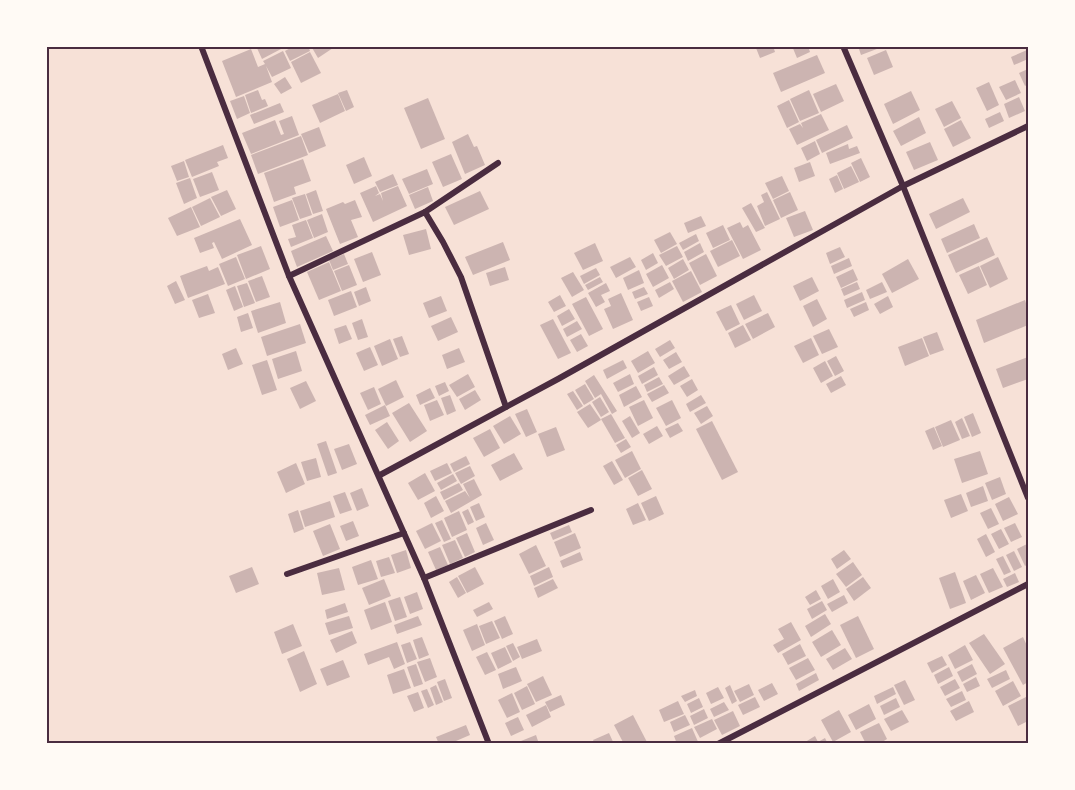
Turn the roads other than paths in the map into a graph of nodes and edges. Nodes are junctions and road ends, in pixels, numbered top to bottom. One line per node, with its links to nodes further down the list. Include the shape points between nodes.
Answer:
1 (843, 46): 5 (street)
2 (202, 47): 7 (street)
3 (1029, 126): 5 (street)
4 (498, 163): 6 (street)
5 (903, 186): 8 (street); 10 (street)
6 (425, 212): 7 (street); 8 (street, via 460,277)
7 (289, 276): 9 (street)
8 (506, 407): 9 (street)
9 (380, 475): 12 (street)
10 (1029, 498)
11 (591, 510): 14 (street)
12 (404, 533): 13 (street); 14 (street)
13 (287, 574)
14 (424, 578): 16 (street)
15 (1029, 584): 17 (street)
16 (489, 744)
17 (718, 744)

